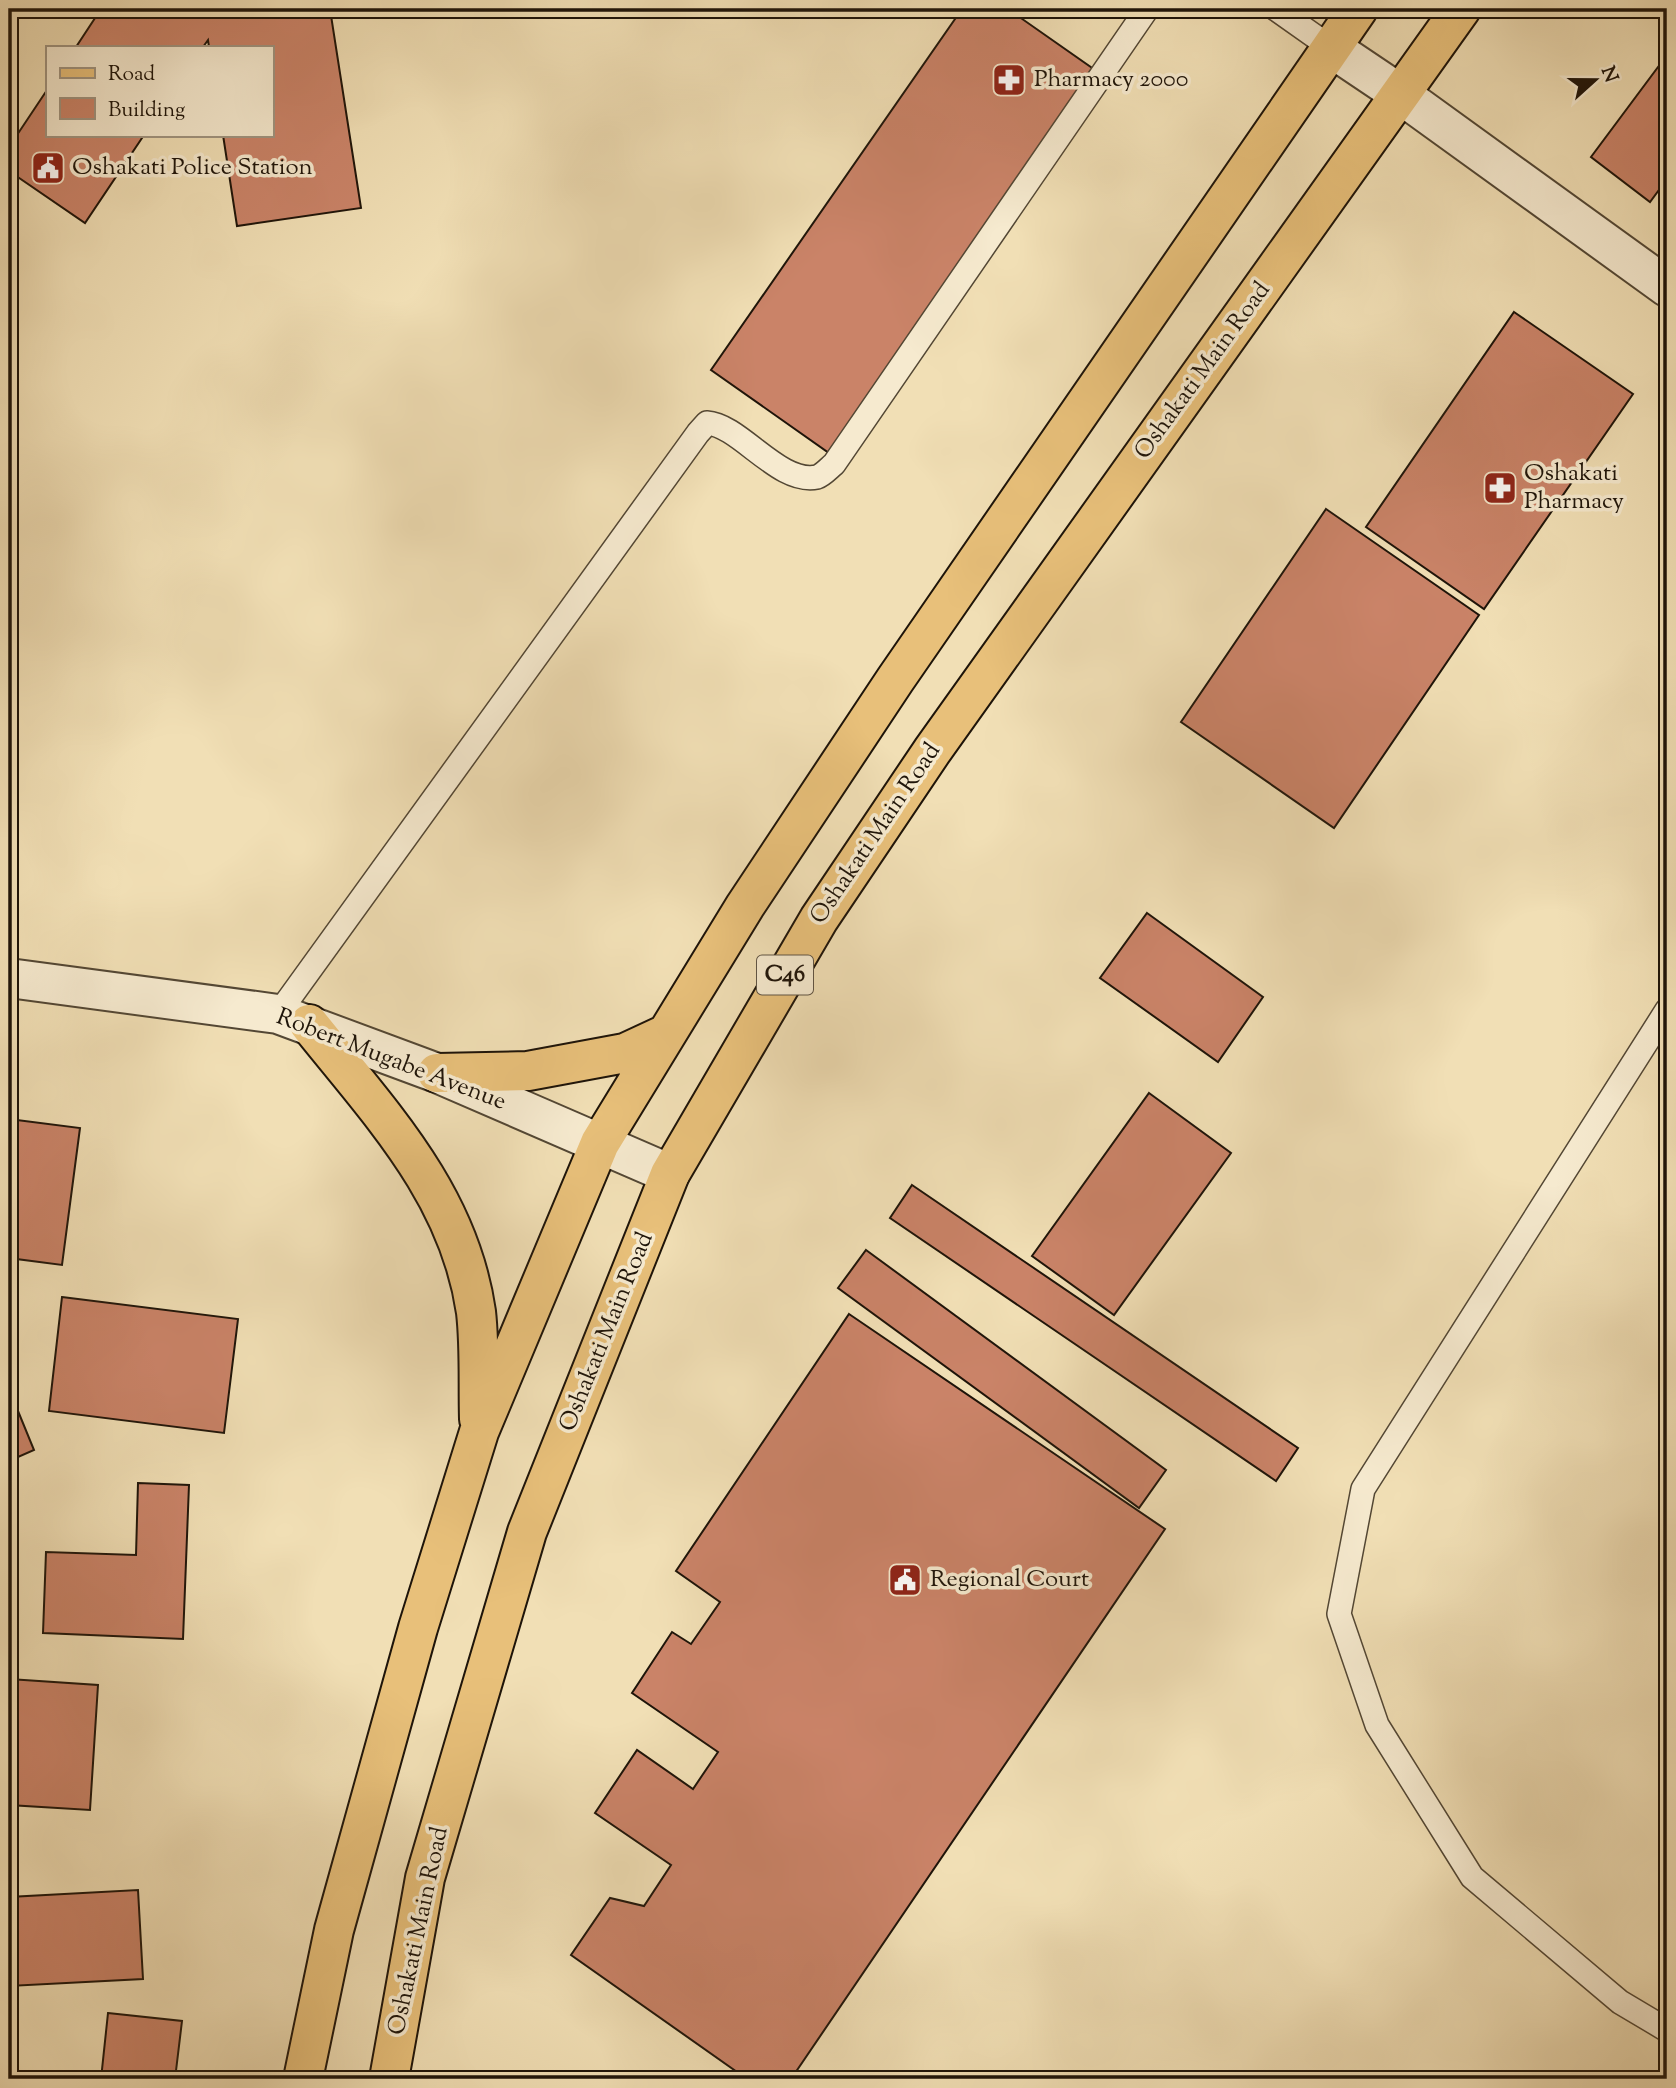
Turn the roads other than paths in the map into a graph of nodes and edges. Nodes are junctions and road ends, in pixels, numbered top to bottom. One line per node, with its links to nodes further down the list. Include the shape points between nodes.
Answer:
1 (1147, 9): 10 (lane, via 834,464 820,477 804,478 753,451 717,424 707,424 698,433)
2 (1276, 9): 5 (lane)
3 (1358, 9): 5 (main road, C46)
4 (1461, 9): 6 (main road, Oshakati Main Road / C46)
5 (1331, 47): 6 (street); 11 (main road, C46, via 895,680)
6 (1400, 94): 7 (street); 14 (main road, Oshakati Main Road / C46, via 932,751 819,919)
7 (1667, 287)
8 (9, 978): 10 (street, Robert Mugabe Avenue)
9 (1667, 1010): 16 (lane, via 1363,1489 1339,1614 1377,1725 1472,1877 1620,2002)
10 (294, 1019): 12 (street, Robert Mugabe Avenue); 15 (main road, via 406,1143 460,1247 476,1312)
11 (666, 1034): 12 (main road, via 625,1053 528,1071); 13 (main road, C46)
12 (437, 1073): 13 (street, Robert Mugabe Avenue)
13 (600, 1143): 14 (street, Robert Mugabe Avenue); 15 (main road, C46)
14 (670, 1174): 18 (main road, Oshakati Main Road / C46, via 527,1532 425,1878)
15 (479, 1432): 17 (main road, C46, via 418,1628 334,1930)
16 (1667, 2030)
17 (303, 2079)
18 (389, 2079)

